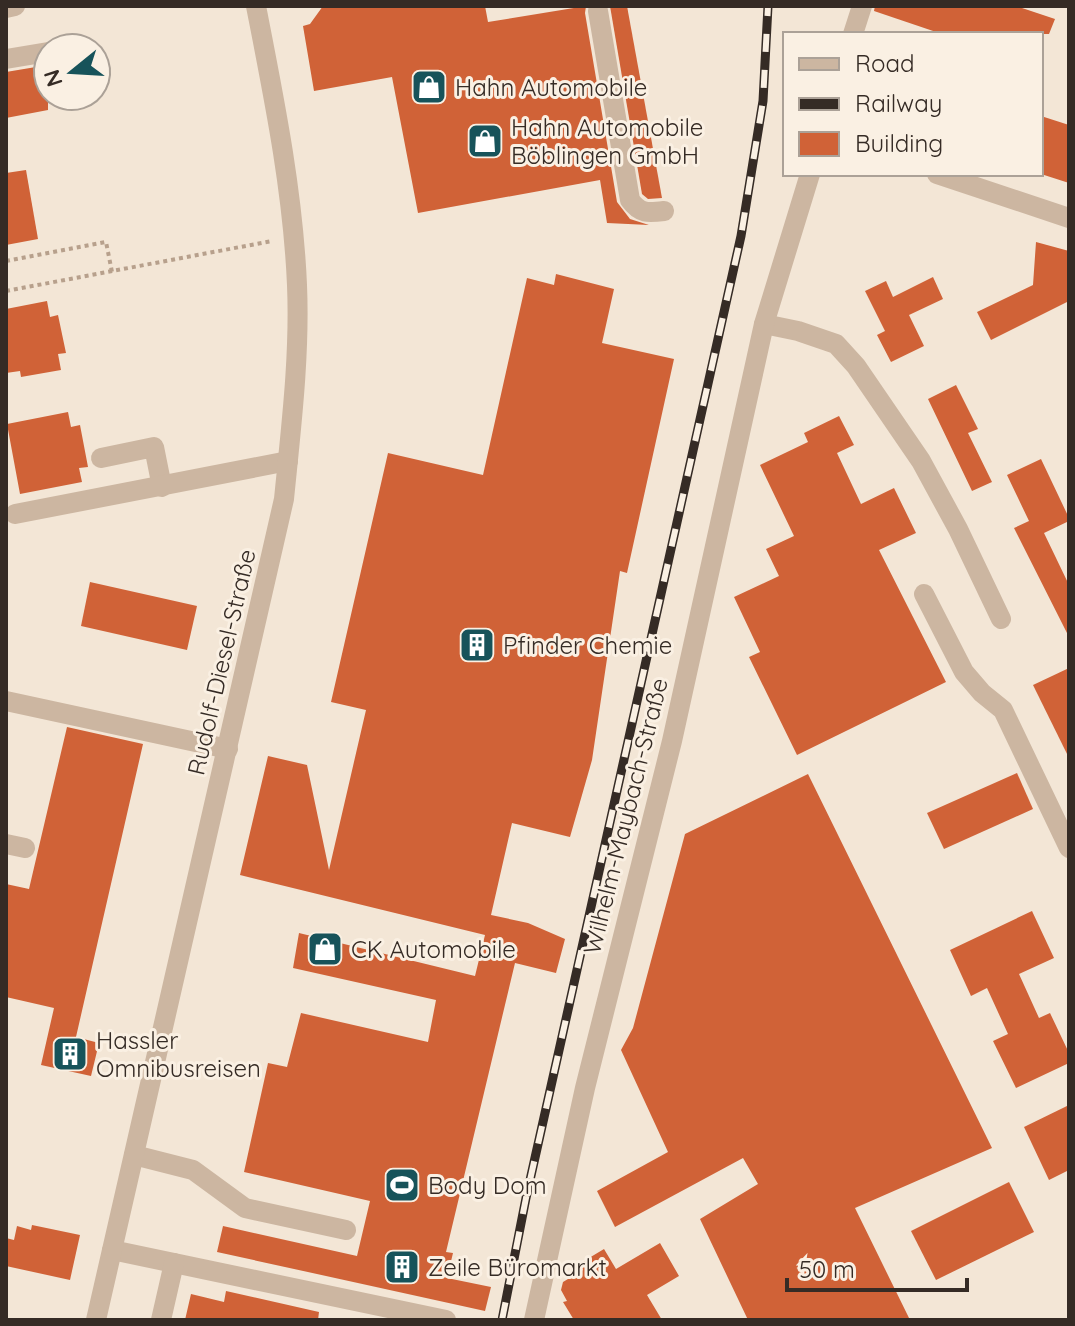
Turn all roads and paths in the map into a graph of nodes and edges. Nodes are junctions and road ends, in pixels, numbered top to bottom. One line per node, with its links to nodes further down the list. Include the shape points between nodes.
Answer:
1 (15, 6): 4 (street)
2 (256, 6): 13 (street, Rudolf-Diesel-Straße)
3 (862, 6): 6 (street)
4 (6, 8)
5 (598, 11): 11 (street, via 630,200 646,213)
6 (854, 32)
7 (32, 55): 8 (street)
8 (6, 59)
9 (809, 176): 17 (street, Wilhelm-Maybach-Straße)
10 (943, 176): 12 (street)
11 (664, 211)
12 (1069, 218)
13 (294, 237): 15 (path); 19 (street, Rudolf-Diesel-Straße, via 297,289)
14 (6, 261): 15 (path, via 106,242)
15 (112, 272): 16 (path)
16 (6, 291)
17 (764, 324): 23 (street, via 836,344 856,366 921,461); 34 (street, Wilhelm-Maybach-Straße, via 672,741 585,1088)
18 (101, 458): 20 (street, via 154,447)
19 (288, 461): 20 (street); 25 (street, Rudolf-Diesel-Straße)
20 (162, 487): 21 (street)
21 (15, 514)
22 (924, 594): 26 (street, via 964,672 1003,710)
23 (1001, 619)
24 (6, 701): 25 (street)
25 (228, 749): 27 (street, Rudolf-Diesel-Straße)
26 (1069, 848)
27 (134, 1155): 28 (street, via 193,1170 245,1208); 29 (street, Rudolf-Diesel-Straße)
28 (346, 1230)
29 (112, 1250): 30 (street); 31 (street, Rudolf-Diesel-Straße)
30 (174, 1263): 32 (street); 33 (street)
31 (96, 1320)
32 (161, 1320)
33 (446, 1320)
34 (534, 1320)

